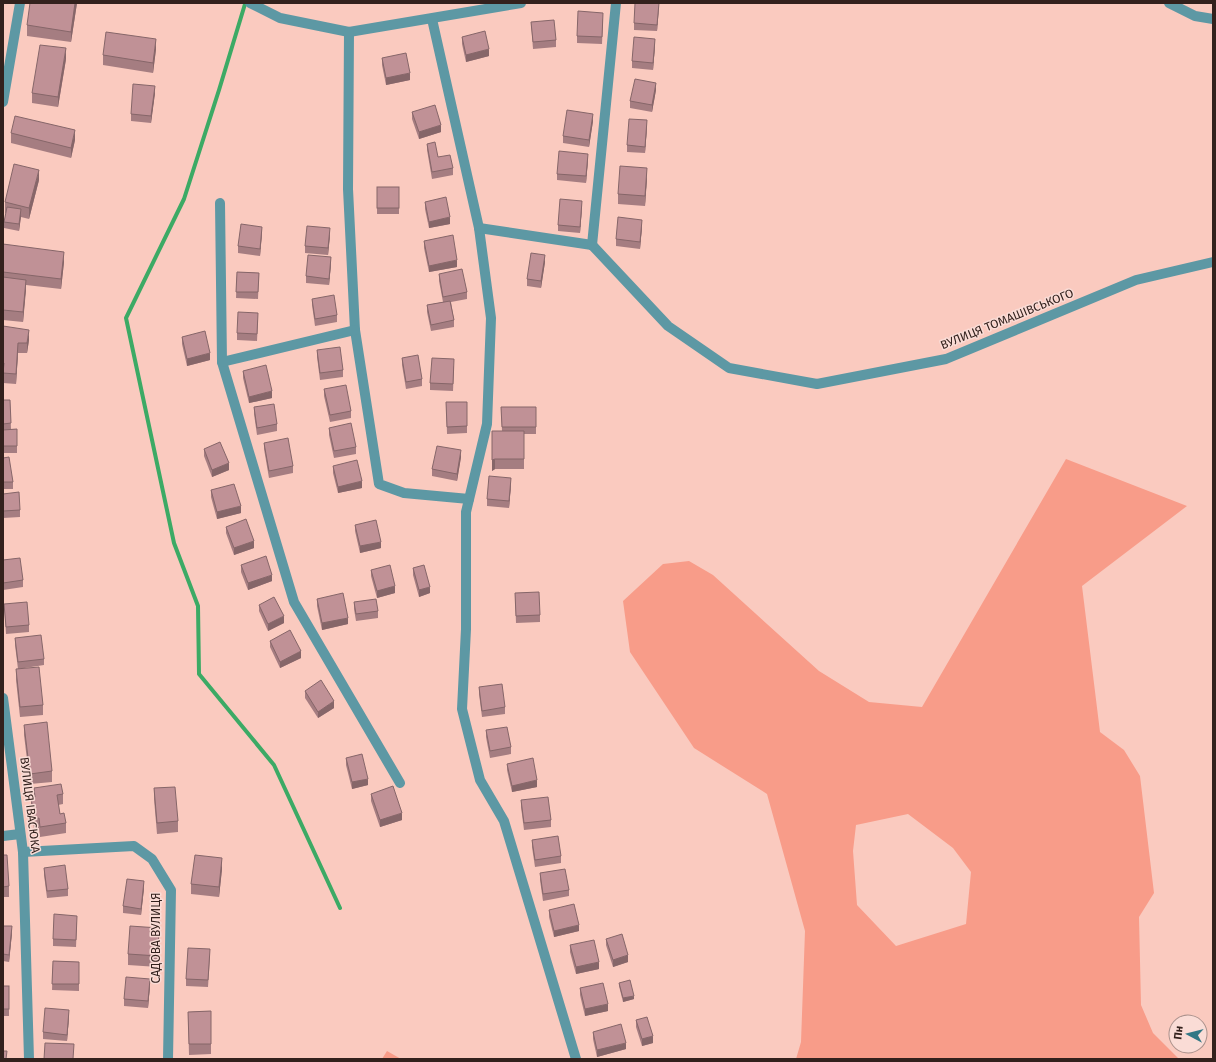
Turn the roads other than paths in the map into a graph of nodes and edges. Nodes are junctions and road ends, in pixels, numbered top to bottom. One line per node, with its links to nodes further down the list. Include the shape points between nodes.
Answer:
1 (20, 3): 9 (street)
2 (250, 3): 8 (street, via 280,18)
3 (521, 3): 6 (street)
4 (616, 3): 13 (street)
5 (1169, 3): 7 (street, via 1195,16)
6 (432, 19): 8 (street); 12 (street)
7 (1213, 20)
8 (349, 32): 15 (street, via 348,189)
9 (5, 85): 10 (street)
10 (3, 102)
11 (220, 203): 16 (street)
12 (479, 228): 13 (street); 17 (street, via 491,318 487,424)
13 (592, 245): 14 (street, ВУЛИЦЯ ТОМАШІВСЬКОГО, via 668,326 729,368 817,384 946,359 1136,280)
14 (1213, 262)
15 (355, 330): 16 (street); 17 (street, via 379,484 404,493)
16 (222, 362): 19 (street, via 294,602)
17 (469, 499): 25 (street, via 466,512 466,629 462,709 480,780 504,821)
18 (3, 698): 20 (street, ВУЛИЦЯ ІВАСЮКА)
19 (400, 783)
20 (20, 834): 21 (street); 22 (street, ВУЛИЦЯ ІВАСЮКА)
21 (3, 836)
22 (23, 852): 23 (street, ВУЛИЦЯ ІВАСЮКА); 24 (street, САДОВА ВУЛИЦЯ, via 134,846 152,859 171,890)
23 (29, 1059)
24 (168, 1059)
25 (576, 1059)

